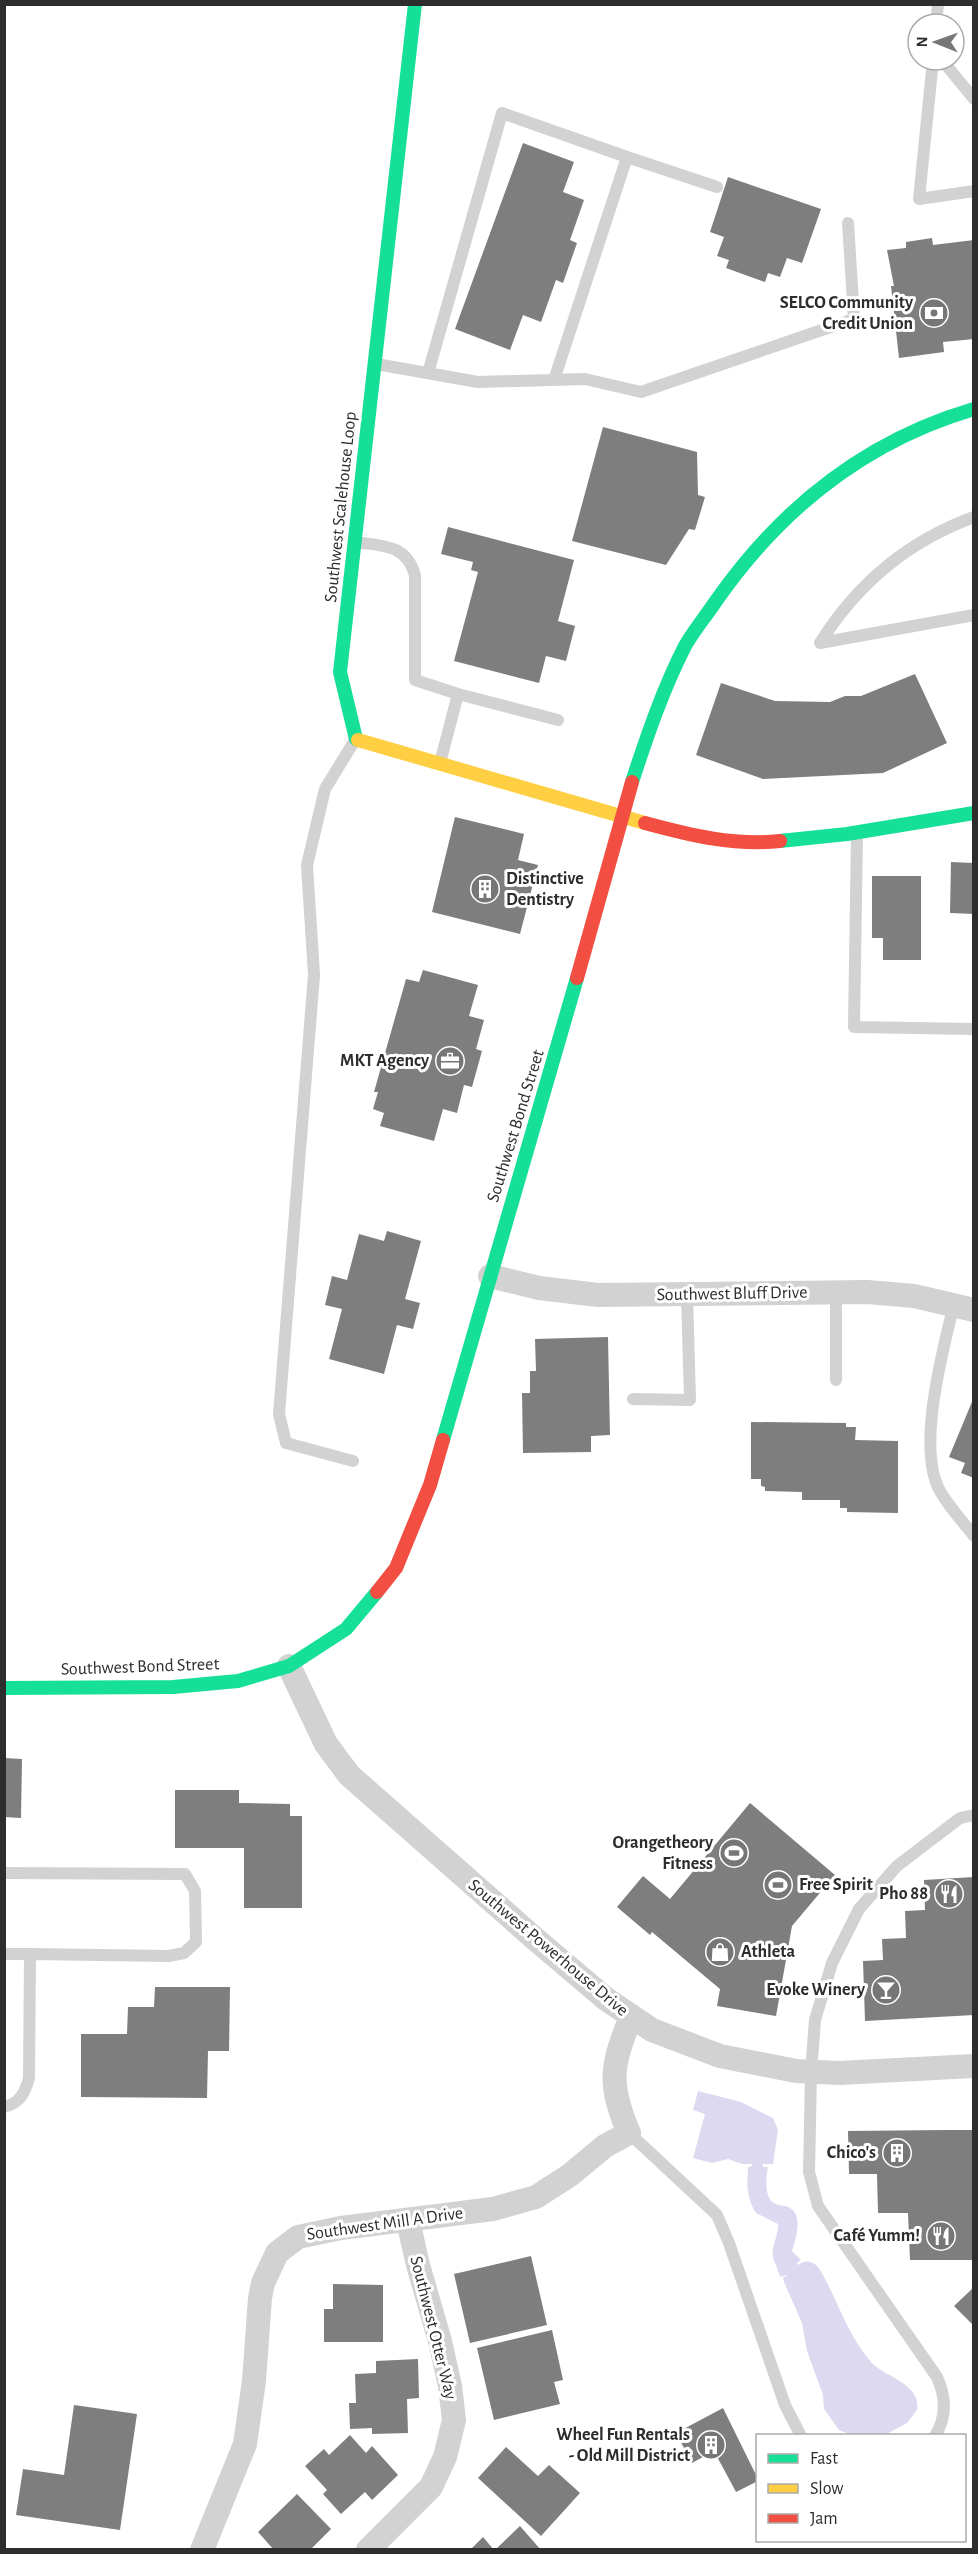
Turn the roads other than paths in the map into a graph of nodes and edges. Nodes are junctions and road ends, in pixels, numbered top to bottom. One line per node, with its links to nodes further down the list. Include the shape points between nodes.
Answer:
1 (414, 4): 9 (street, Southwest Scalehouse Loop)
2 (932, 72): 7 (lane, via 919,199)
3 (952, 72): 4 (lane)
4 (974, 99)
5 (627, 157): 6 (lane); 10 (lane, via 502,113); 11 (lane)
6 (717, 187)
7 (974, 191)
8 (848, 223): 11 (lane, via 854,319 641,392 585,379)
9 (375, 364): 10 (lane); 14 (street, Southwest Scalehouse Loop)
10 (428, 373): 11 (lane, via 478,382)
11 (554, 380)
12 (974, 409): 21 (street, Southwest Bond Street, via 936,420 864,456 799,504 738,570 686,645 648,732)
13 (974, 516): 15 (lane, via 930,535 891,561 843,609 820,643)
14 (355, 542): 16 (lane, via 386,546 404,553 412,562 416,575 415,680); 18 (street, Southwest Scalehouse Loop, via 340,672)
15 (974, 615)
16 (458, 694): 17 (lane); 19 (lane)
17 (558, 720)
18 (356, 739): 19 (street); 30 (lane, via 325,789 308,866 314,975 279,1414 286,1443)
19 (440, 764): 21 (street)
20 (974, 813): 22 (street)
21 (620, 817): 22 (street, via 694,836 760,843); 24 (street, Southwest Bond Street, via 558,1047)
22 (857, 833): 23 (lane, via 854,1027)
23 (974, 1029)
24 (490, 1276): 26 (street, Southwest Bluff Drive, via 539,1288 598,1295); 32 (street, Southwest Bond Street, via 430,1485 396,1568 346,1629)
25 (836, 1293): 26 (street, Southwest Bluff Drive); 27 (street, Southwest Bluff Drive, via 914,1296); 28 (lane)
26 (687, 1295): 29 (lane, via 690,1400)
27 (964, 1307): 31 (lane, via 933,1395 931,1458 939,1490)
28 (836, 1380)
29 (633, 1399)
30 (353, 1461)
31 (974, 1536)
32 (289, 1666): 33 (street, Southwest Bond Street, via 238,1681 173,1687); 38 (street, Southwest Powerhouse Drive, via 326,1744 349,1774 520,1927)
33 (4, 1688)
34 (974, 1815): 40 (lane, via 960,1818 897,1866 859,1909 832,1963 815,2020)
35 (4, 1873): 37 (lane, via 185,1874 195,1891 196,1942 184,1953)
36 (4, 1954): 37 (lane)
37 (30, 1954): 41 (lane, via 28,2078 25,2094 13,2105)
38 (631, 2017): 40 (street, Southwest Powerhouse Drive, via 704,2052 766,2067); 42 (street, via 613,2072)
39 (974, 2066): 40 (street, Southwest Powerhouse Drive)
40 (811, 2072): 45 (lane, via 809,2160 818,2206 937,2377 944,2411)
41 (4, 2107)
42 (629, 2133): 43 (street, Southwest Mill A Drive, via 605,2146 537,2197 493,2209); 44 (lane, via 717,2215 785,2405)
43 (408, 2221): 46 (street, Southwest Mill A Drive, via 298,2237 277,2253 260,2298 254,2381 244,2444); 47 (street, Southwest Otter Way, via 440,2340 454,2420 445,2457 431,2487)
44 (800, 2434)
45 (936, 2434)
46 (202, 2550)
47 (368, 2550)

